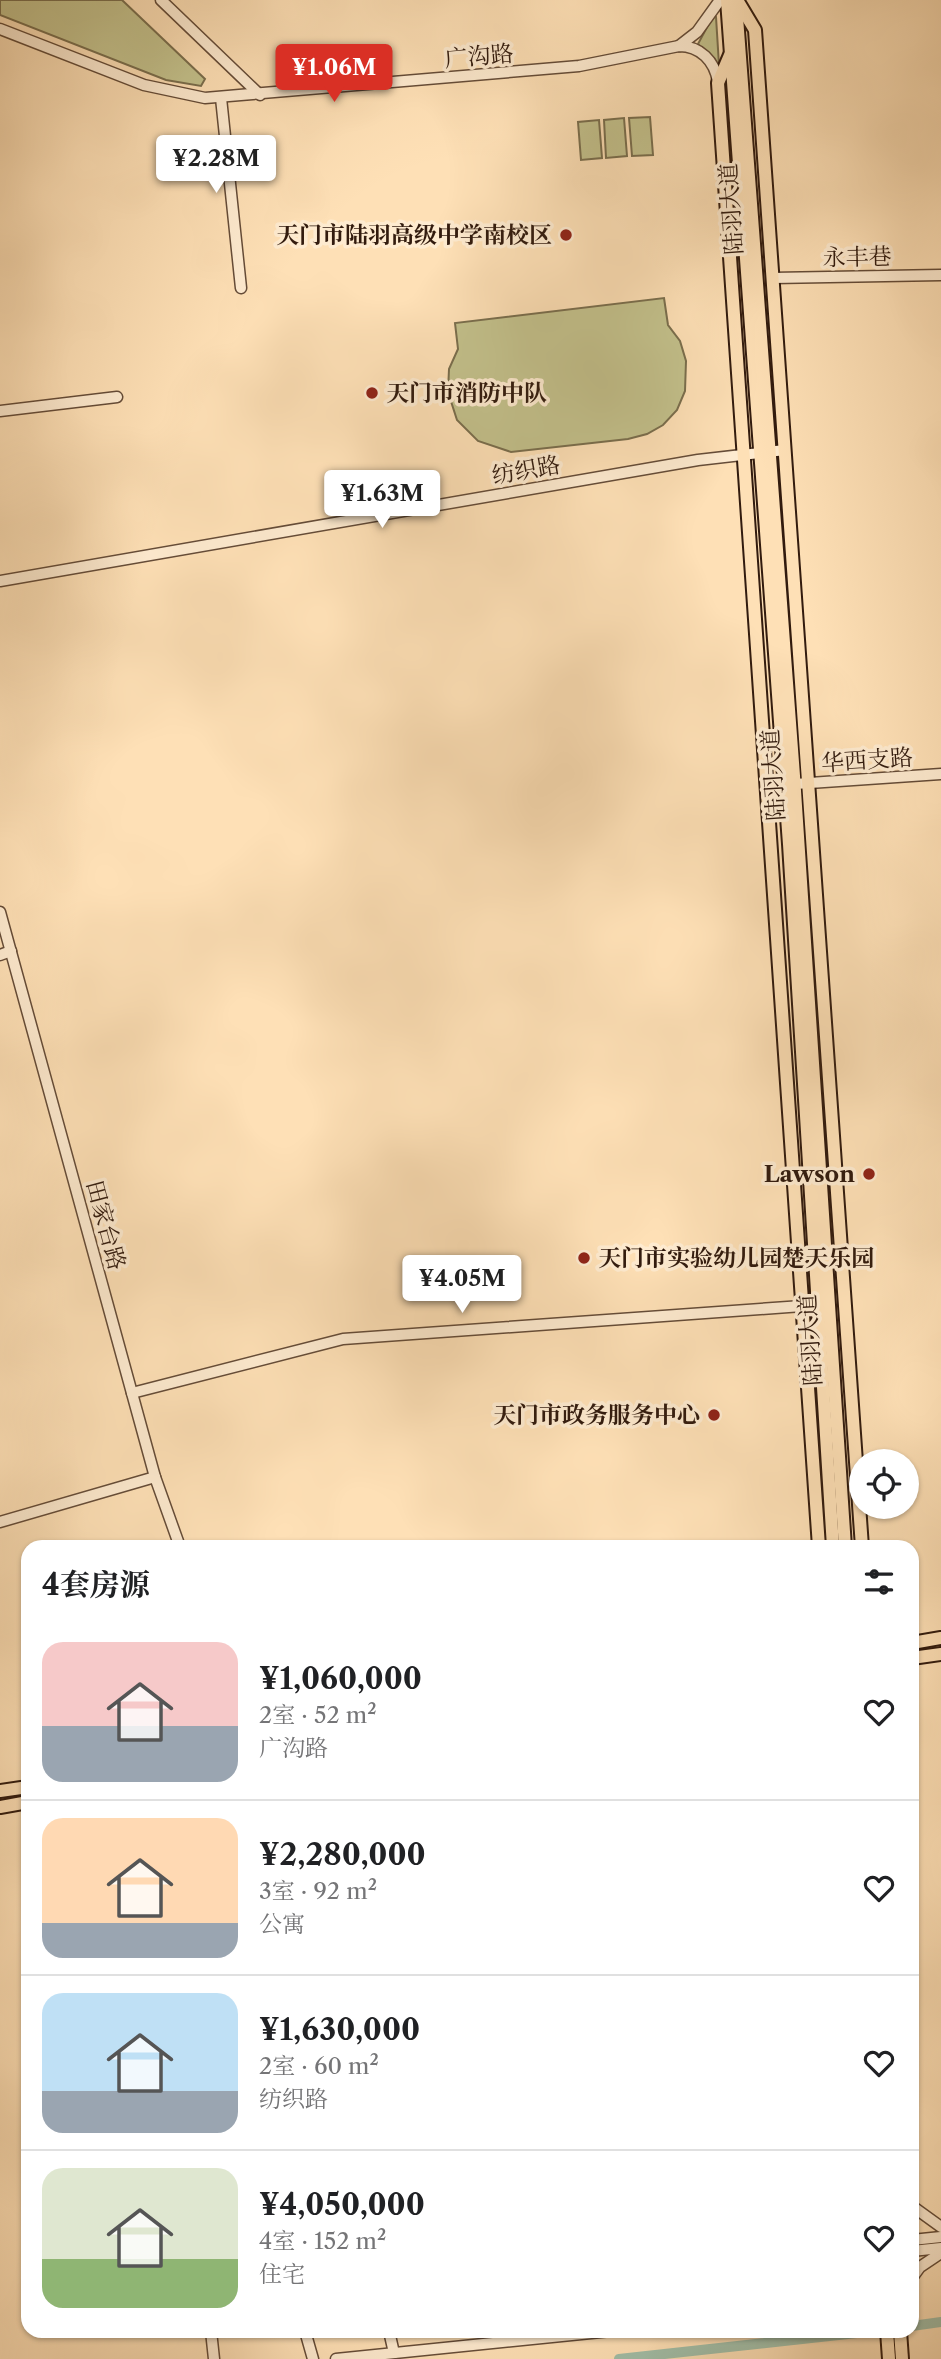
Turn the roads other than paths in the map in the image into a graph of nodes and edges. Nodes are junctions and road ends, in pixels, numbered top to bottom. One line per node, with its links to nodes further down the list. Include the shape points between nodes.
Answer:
1 (161, 0): 8 (street)
2 (720, 0): 5 (street, via 697,32)
3 (734, 0): 6 (main road, 陆羽大道); 11 (main road, via 755,30); 16 (main road, 陆羽大道)
4 (0, 29): 9 (street, 广沟路, via 151,88)
5 (679, 46): 7 (street, via 704,54); 8 (street, 广沟路, via 579,66)
6 (731, 52): 7 (main road); 16 (main road, 陆羽大道)
7 (718, 83): 17 (main road)
8 (260, 95): 9 (street, 广沟路)
9 (221, 98): 12 (street)
10 (941, 275): 11 (street, 永丰巷)
11 (773, 278): 15 (main road)
12 (241, 288)
13 (117, 397): 14 (street)
14 (0, 411)
15 (785, 450): 16 (street, 纺织路); 20 (main road)
16 (766, 453): 17 (street, 纺织路); 21 (main road, 陆羽大道); 31 (main road, 陆羽大道)
17 (745, 455): 18 (street, 纺织路); 25 (main road)
18 (0, 581)
19 (941, 775): 20 (street, 华西支路)
20 (810, 783): 21 (street, 华西支路); 33 (main road)
21 (794, 784): 32 (main road, 陆羽大道)
22 (0, 912): 23 (street, 田家台路)
23 (11, 951): 24 (street); 26 (street, 田家台路)
24 (0, 954)
25 (802, 1306): 26 (street, via 343,1339); 30 (main road)
26 (132, 1393): 27 (street, 田家台路)
27 (155, 1476): 28 (street); 29 (street, 田家台路)
28 (0, 1522)
29 (178, 1540)
30 (819, 1540)
31 (833, 1540)
32 (845, 1540)
33 (862, 1540)
34 (941, 1639): 35 (main road)
35 (919, 1641)
36 (941, 1654): 37 (main road)
37 (919, 1658)
38 (21, 1788): 39 (main road)
39 (0, 1791)
40 (21, 1803): 41 (main road)
41 (0, 1807)
42 (919, 2211): 43 (street)
43 (941, 2227)
44 (941, 2237): 45 (street)
45 (919, 2239)
46 (919, 2251): 47 (street)
47 (941, 2251): 48 (street)
48 (919, 2267)
49 (212, 2338): 58 (street)
50 (307, 2338): 59 (street)
51 (391, 2338): 57 (street)
52 (496, 2338): 56 (street)
53 (544, 2338): 56 (street)
54 (888, 2338): 61 (main road)
55 (900, 2338): 62 (main road)
56 (496, 2343): 57 (street)
57 (394, 2353): 60 (street)
58 (215, 2359)
59 (313, 2359)
60 (336, 2359)
61 (889, 2359)
62 (902, 2359)

